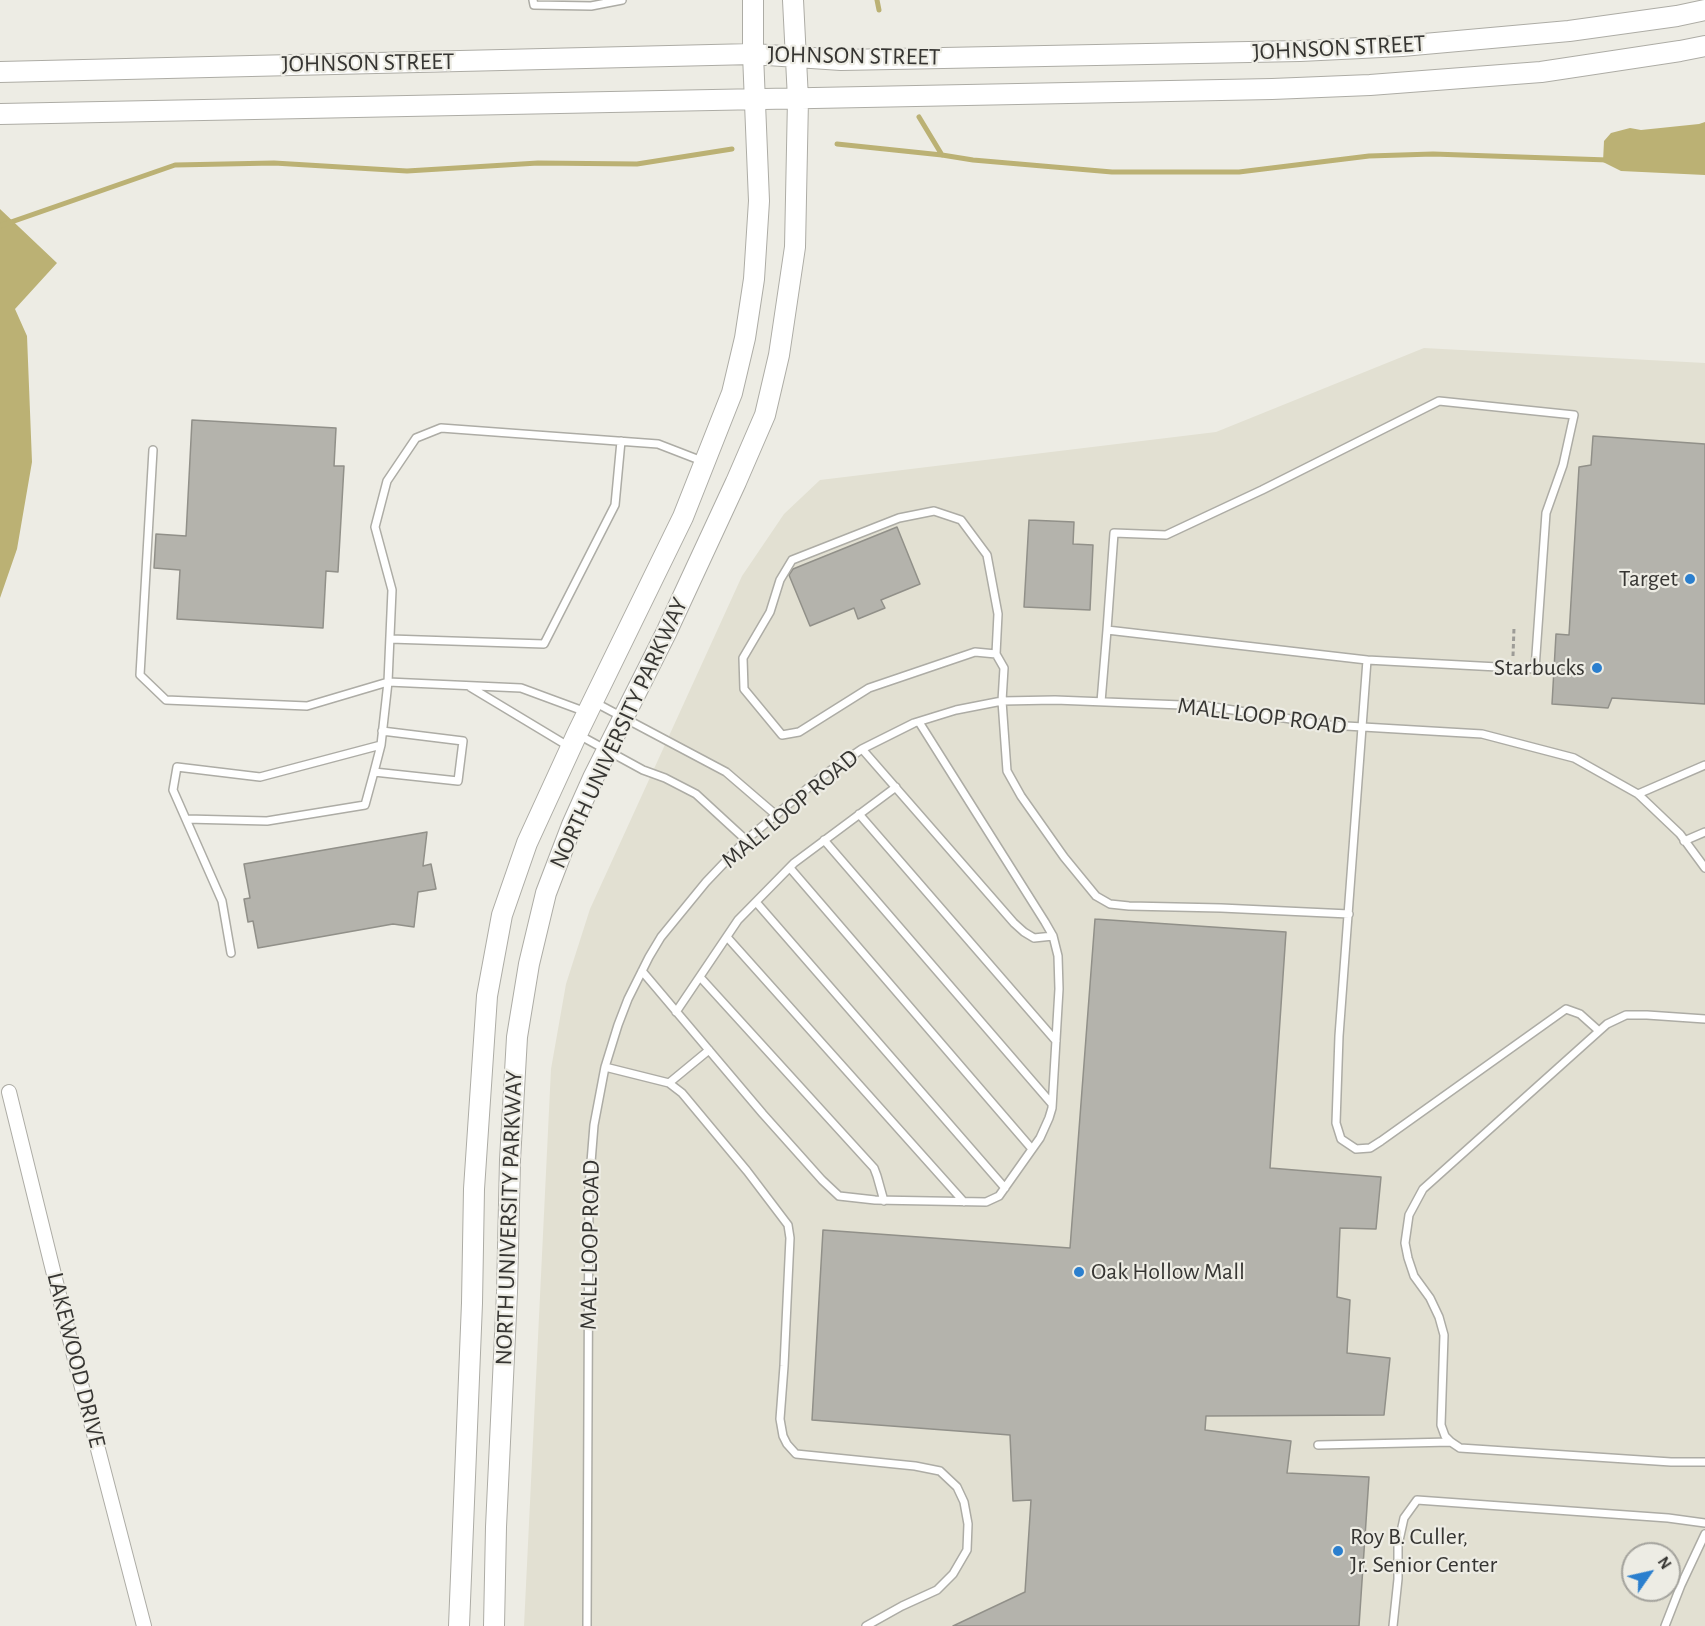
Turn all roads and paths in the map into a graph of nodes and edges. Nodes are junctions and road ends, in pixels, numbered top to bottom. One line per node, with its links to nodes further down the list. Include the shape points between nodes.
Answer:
1 (533, 0): 2 (lane, via 534,5 591,6)
2 (622, 0)
3 (753, 0): 7 (main road, NORTH UNIVERSITY PARKWAY)
4 (793, 0): 8 (main road, NORTH UNIVERSITY PARKWAY)
5 (1705, 10): 8 (main road, JOHNSON STREET, via 1569,31 1390,47 841,60)
6 (1705, 46): 10 (main road, JOHNSON STREET, via 1541,72 1370,85)
7 (753, 54): 8 (main road, JOHNSON STREET); 9 (main road, JOHNSON STREET); 11 (main road, NORTH UNIVERSITY PARKWAY)
8 (795, 57): 10 (main road, NORTH UNIVERSITY PARKWAY)
9 (0, 72)
10 (798, 99): 11 (main road, JOHNSON STREET); 25 (main road, NORTH UNIVERSITY PARKWAY, via 795,248 779,355 765,415)
11 (756, 100): 12 (main road, JOHNSON STREET); 15 (main road, NORTH UNIVERSITY PARKWAY, via 759,201 754,279 732,393)
12 (0, 114)
13 (621, 441): 15 (lane, via 658,444); 17 (lane, via 615,505 544,644); 17 (lane, via 441,428 416,438 387,481 375,527 392,590)
14 (153, 450): 20 (lane, via 140,675 166,700 307,706)
15 (705, 462): 24 (main road, NORTH UNIVERSITY PARKWAY, via 683,517)
16 (1107, 630): 19 (lane); 19 (lane, via 1113,533 1166,535 1438,401 1574,415 1563,465 1546,513 1535,669); 23 (lane)
17 (390, 639): 20 (lane)
18 (996, 654): 18 (lane, via 975,652 869,688 798,732 782,735 744,689 743,658 770,612 780,580 792,560 899,518 934,511 961,520 987,555 998,614); 22 (lane, via 1004,668)
19 (1367, 660): 27 (lane)
20 (388, 682): 21 (lane); 28 (lane)
21 (467, 685): 24 (lane, via 521,688); 29 (lane)
22 (1002, 701): 23 (lane, MALL LOOP ROAD); 26 (lane, MALL LOOP ROAD); 47 (lane, via 1006,771 1064,857 1096,896 1110,904 1129,906)
23 (1101, 702): 27 (lane, MALL LOOP ROAD, via 1207,706)
24 (590, 707): 25 (lane); 29 (main road, NORTH UNIVERSITY PARKWAY)
25 (624, 719): 32 (main road, NORTH UNIVERSITY PARKWAY); 38 (lane, via 726,772)
26 (919, 722): 31 (lane, MALL LOOP ROAD); 48 (lane)
27 (1363, 727): 36 (lane, MALL LOOP ROAD, via 1482,734 1574,758); 47 (lane)
28 (382, 731): 30 (lane); 34 (lane, via 463,741 458,781)
29 (574, 741): 32 (lane); 72 (main road, NORTH UNIVERSITY PARKWAY, via 527,843 502,915 487,996 474,1189)
30 (381, 745): 34 (lane); 39 (lane, via 260,777 177,767 173,790)
31 (862, 749): 35 (lane); 38 (lane, MALL LOOP ROAD)
32 (608, 750): 41 (lane, via 696,794); 73 (main road, NORTH UNIVERSITY PARKWAY, via 572,825 546,893 517,1037)
33 (1705, 765): 36 (lane)
34 (374, 772): 39 (lane, via 365,805 267,821)
35 (896, 788): 37 (lane); 48 (lane, via 1024,932 1034,938)
36 (1638, 794): 43 (lane, MALL LOOP ROAD)
37 (859, 814): 42 (lane); 56 (lane)
38 (776, 815): 41 (lane, MALL LOOP ROAD)
39 (186, 819): 50 (lane, via 222,901)
40 (1705, 832): 43 (lane)
41 (746, 840): 51 (lane, MALL LOOP ROAD, via 685,906)
42 (824, 840): 44 (lane); 61 (lane)
43 (1684, 841): 45 (lane, MALL LOOP ROAD)
44 (790, 868): 46 (lane); 62 (lane)
45 (1705, 868)
46 (756, 902): 49 (lane); 63 (lane)
47 (1349, 914): 55 (lane, via 1336,1123 1341,1139 1356,1149 1370,1148 1381,1141 1566,1009 1580,1014)
48 (1053, 936): 56 (lane, via 1059,989)
49 (727, 937): 52 (lane); 65 (lane)
50 (231, 952)
51 (642, 971): 53 (lane); 58 (lane, MALL LOOP ROAD)
52 (700, 977): 53 (lane); 64 (lane, via 874,1168)
53 (676, 1012): 57 (lane)
54 (1705, 1019): 55 (lane, via 1626,1015)
55 (1599, 1031): 66 (lane, via 1423,1189 1409,1215 1407,1258 1430,1298 1444,1335 1441,1425)
56 (1056, 1041): 61 (lane)
57 (709, 1050): 59 (lane); 64 (lane, via 839,1196)
58 (605, 1067): 59 (lane); 74 (lane, MALL LOOP ROAD, via 593,1129 589,1187)
59 (669, 1083): 75 (lane, via 705,1119 788,1226 780,1419 787,1444 796,1454 940,1471 957,1487 964,1502 967,1550 953,1574 937,1590)
60 (9, 1092): 71 (street, LAKEWOOD DRIVE)
61 (1052, 1104): 62 (lane)
62 (1032, 1149): 63 (lane)
63 (1005, 1188): 65 (lane, via 986,1202)
64 (884, 1201): 65 (lane)
65 (964, 1202)
66 (1451, 1442): 67 (lane); 68 (lane, via 1460,1448)
67 (1318, 1445)
68 (1705, 1462)
69 (1705, 1523): 76 (lane, via 1417,1500 1404,1518 1398,1545)
70 (1705, 1534): 77 (lane)
71 (144, 1626)
72 (459, 1626)
73 (494, 1626)
74 (587, 1626)
75 (866, 1626)
76 (1393, 1626)
77 (1665, 1626)

